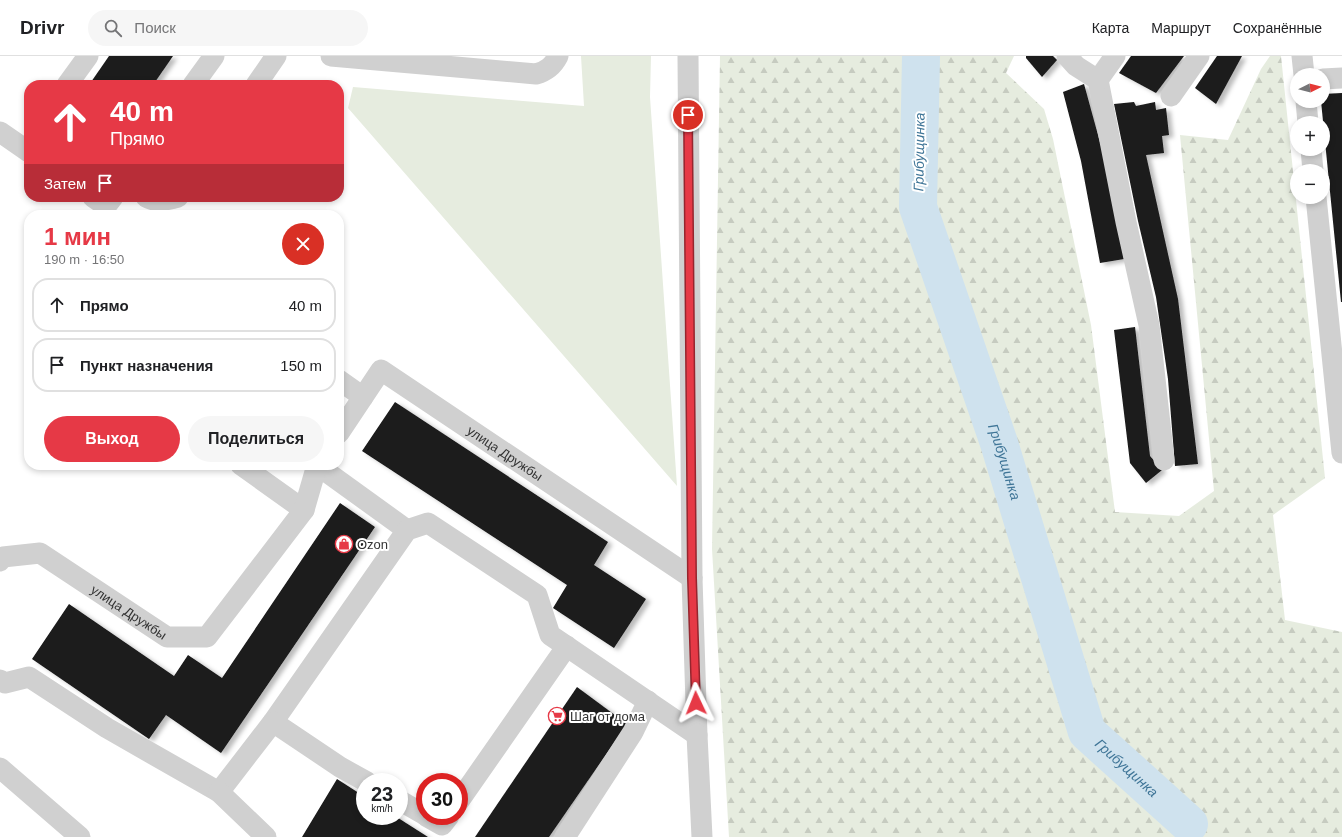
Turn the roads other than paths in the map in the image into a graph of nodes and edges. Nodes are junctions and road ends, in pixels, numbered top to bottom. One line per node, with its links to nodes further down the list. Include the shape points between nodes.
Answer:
1 (88, 56): 14 (street)
2 (214, 56): 15 (street)
3 (276, 56): 16 (street)
4 (331, 56): 5 (street, via 536,74 545,72 554,65)
5 (558, 56)
6 (688, 56): 33 (street)
7 (1067, 56): 17 (street, via 1076,66)
8 (1115, 56): 17 (street)
9 (1199, 56): 18 (street)
10 (1302, 56): 11 (street)
11 (1303, 68)
12 (1342, 78): 13 (street)
13 (1330, 79)
14 (71, 80)
15 (197, 80)
16 (259, 80)
17 (1098, 80): 26 (street, via 1149,325)
18 (1171, 96)
19 (0, 132): 20 (street)
20 (24, 144)
21 (1317, 204): 25 (street)
22 (344, 384): 23 (street)
23 (363, 397): 24 (street, улица Дружбы); 33 (street, улица Дружбы, via 381,370)
24 (344, 426)
25 (1342, 453)
26 (1164, 460)
27 (249, 470): 30 (street)
28 (316, 470): 30 (street, улица Дружбы)
29 (324, 470): 31 (street)
30 (304, 510): 32 (street, улица Дружбы, via 207,637 167,637 40,553 3,557)
31 (407, 530): 34 (street, via 428,523 537,595 550,635); 37 (street)
32 (0, 561)
33 (692, 578): 38 (street)
34 (567, 646): 36 (street); 41 (street)
35 (0, 680): 42 (street, via 5,683 29,677 107,728)
36 (648, 701): 38 (street); 45 (street, via 633,732)
37 (273, 722): 40 (street); 42 (street)
38 (697, 734): 46 (street)
39 (0, 768): 43 (street)
40 (356, 776)
41 (468, 788)
42 (219, 792): 44 (street)
43 (80, 837)
44 (266, 837)
45 (565, 837)
46 (702, 837)

